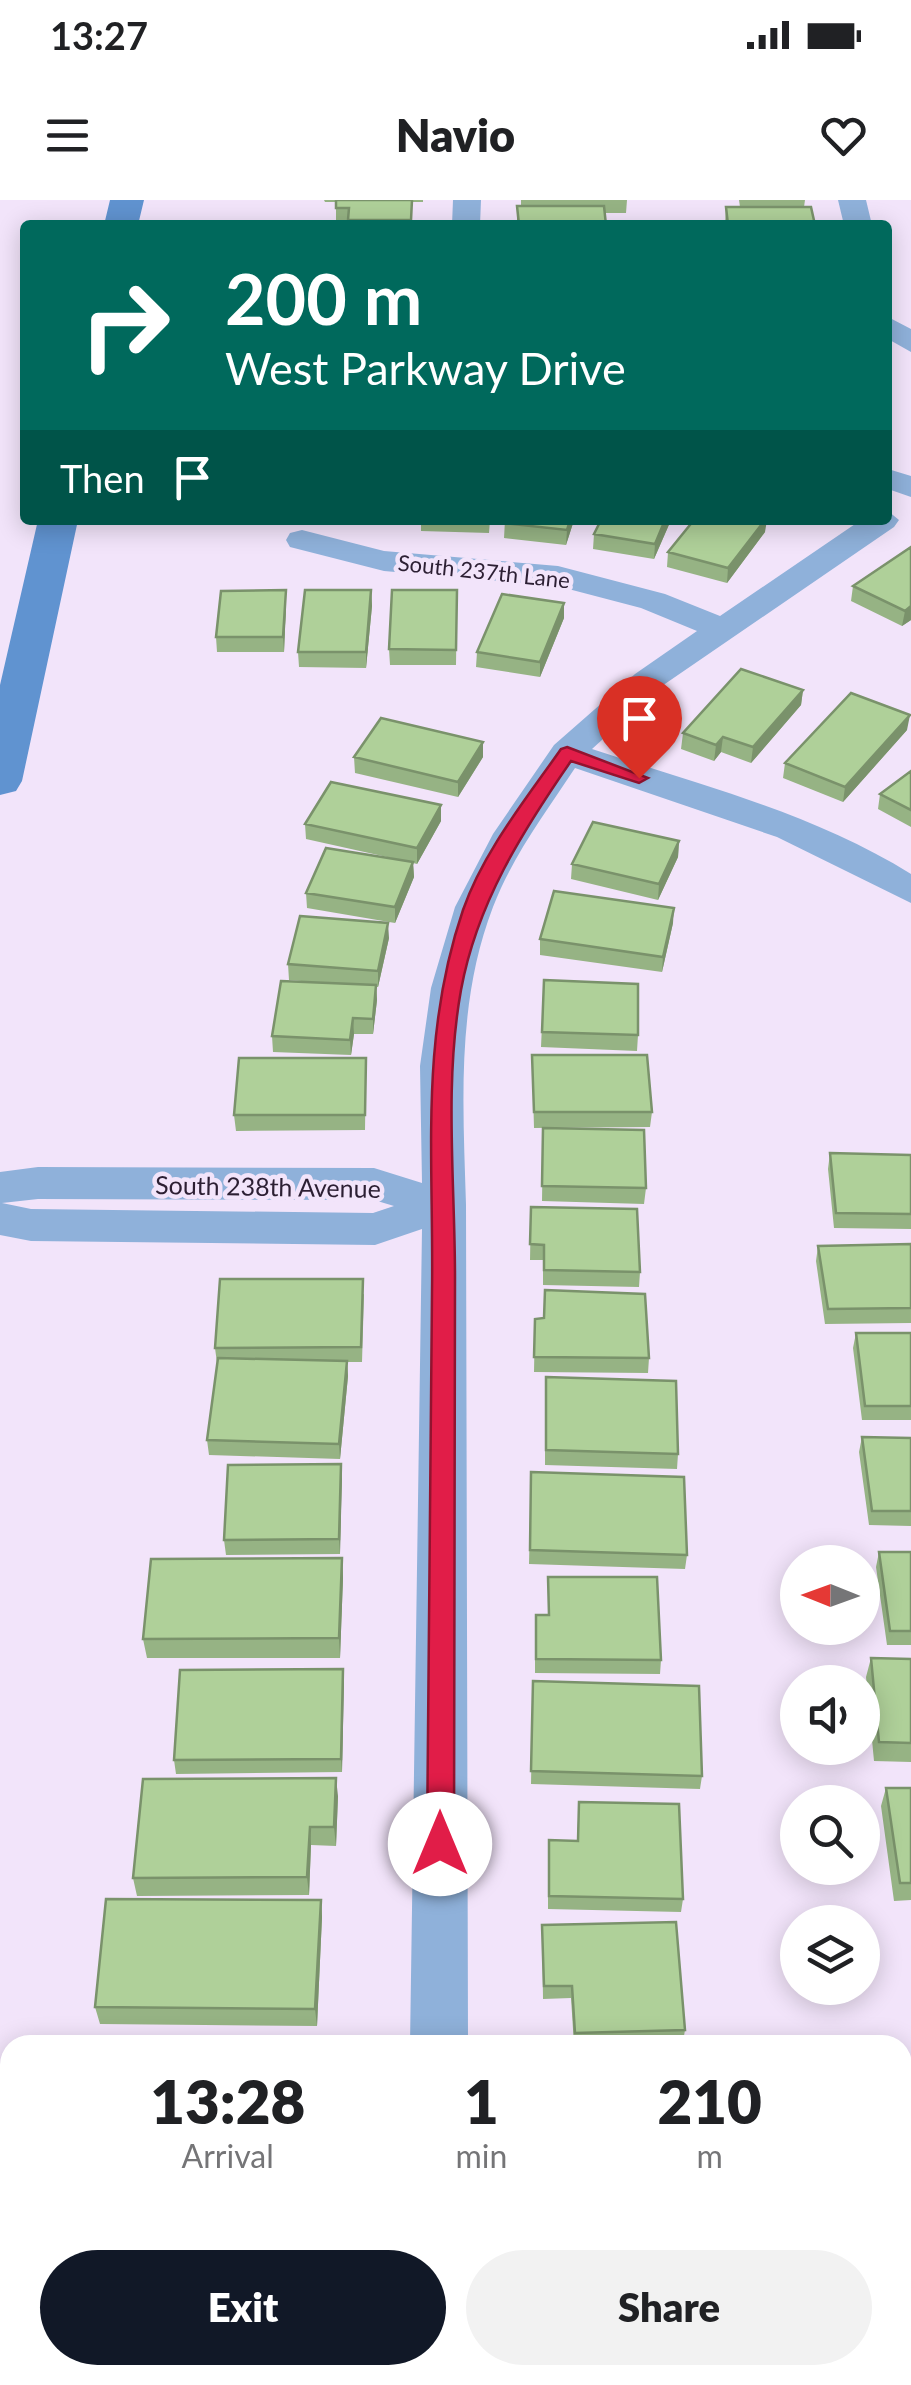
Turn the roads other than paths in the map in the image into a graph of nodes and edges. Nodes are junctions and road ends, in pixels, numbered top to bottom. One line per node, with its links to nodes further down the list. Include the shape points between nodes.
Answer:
1 (57, 525): 6 (main road)
2 (875, 525): 4 (street)
3 (302, 540): 4 (street, South 237th Lane, via 384,561 558,576)
4 (722, 628): 5 (street, via 646,681)
5 (567, 753): 7 (street, via 817,839 873,864); 9 (street, via 512,834 474,907 451,988 441,1066)
6 (0, 781)
7 (911, 891)
8 (0, 1188): 9 (street, South 238th Avenue, via 374,1184)
9 (444, 1205): 10 (street, South 238th Avenue, via 375,1229 30,1225); 11 (street)
10 (0, 1218)
11 (439, 2035)

